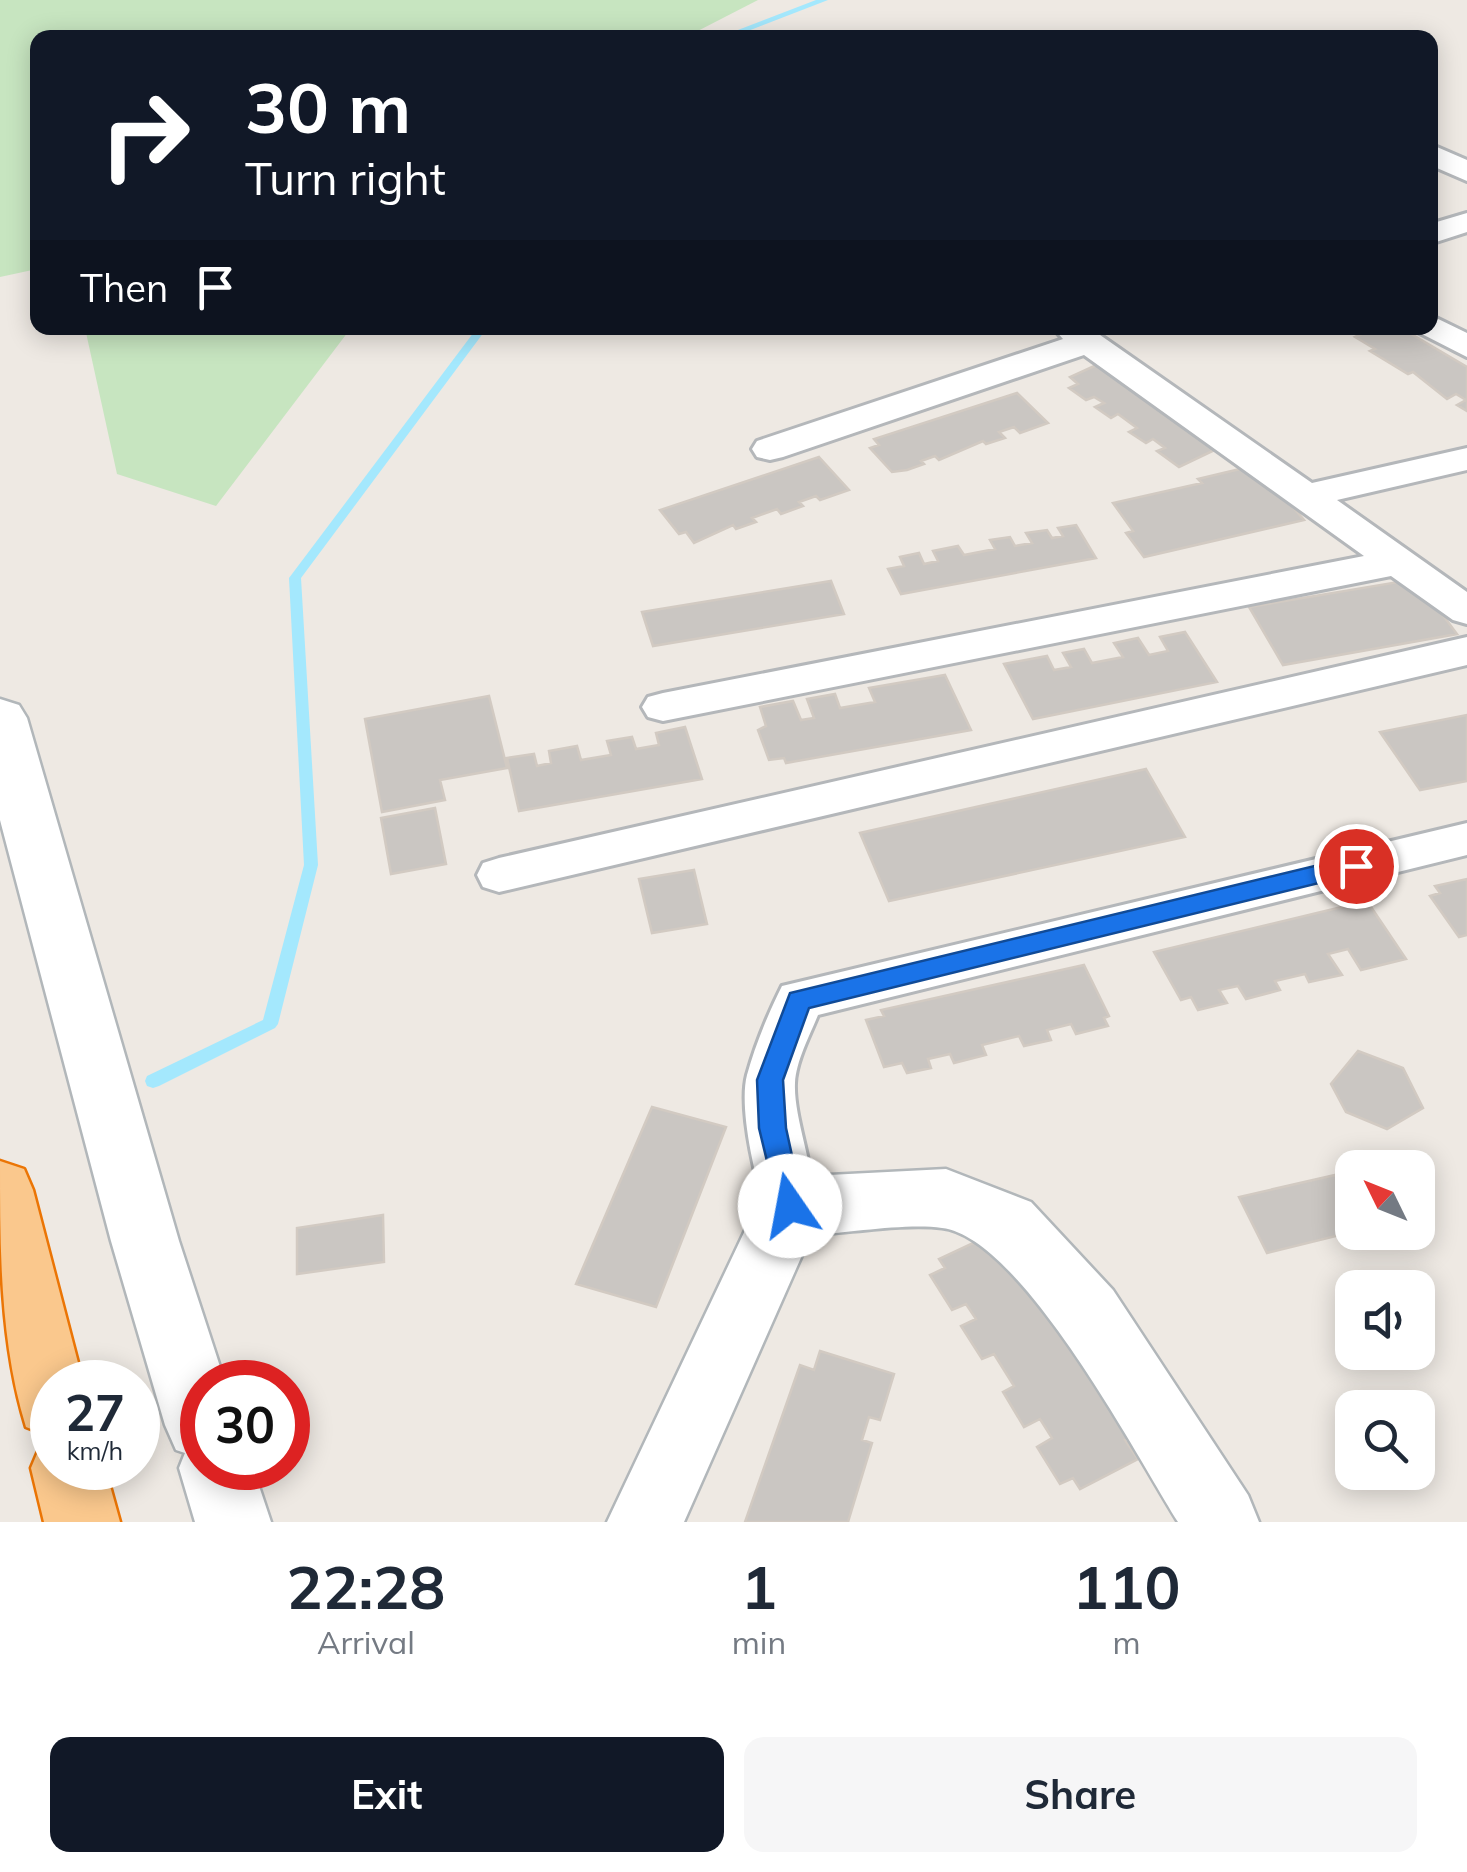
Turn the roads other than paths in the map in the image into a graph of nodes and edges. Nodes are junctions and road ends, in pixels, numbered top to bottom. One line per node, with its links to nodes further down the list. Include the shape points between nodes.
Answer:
1 (1438, 156): 2 (street)
2 (1467, 172)
3 (1467, 222): 4 (street)
4 (1438, 233)
5 (1438, 330): 7 (street)
6 (1079, 335): 8 (street); 10 (street)
7 (1467, 347)
8 (770, 448)
9 (1467, 459): 10 (street)
10 (1306, 496): 11 (street)
11 (1398, 562): 12 (street); 14 (street)
12 (1467, 611)
13 (1467, 650): 17 (street)
14 (663, 708)
15 (0, 718): 21 (street)
16 (1467, 839): 19 (street, via 799,1000 770,1080)
17 (499, 874)
18 (0, 1190): 20 (highway)
19 (790, 1206): 26 (street); 27 (street, via 946,1198 1007,1223 1088,1312)
20 (42, 1360)
21 (182, 1360)
22 (74, 1490): 24 (highway)
23 (223, 1490): 25 (street)
24 (82, 1522)
25 (232, 1522)
26 (646, 1522)
27 (1220, 1522)

